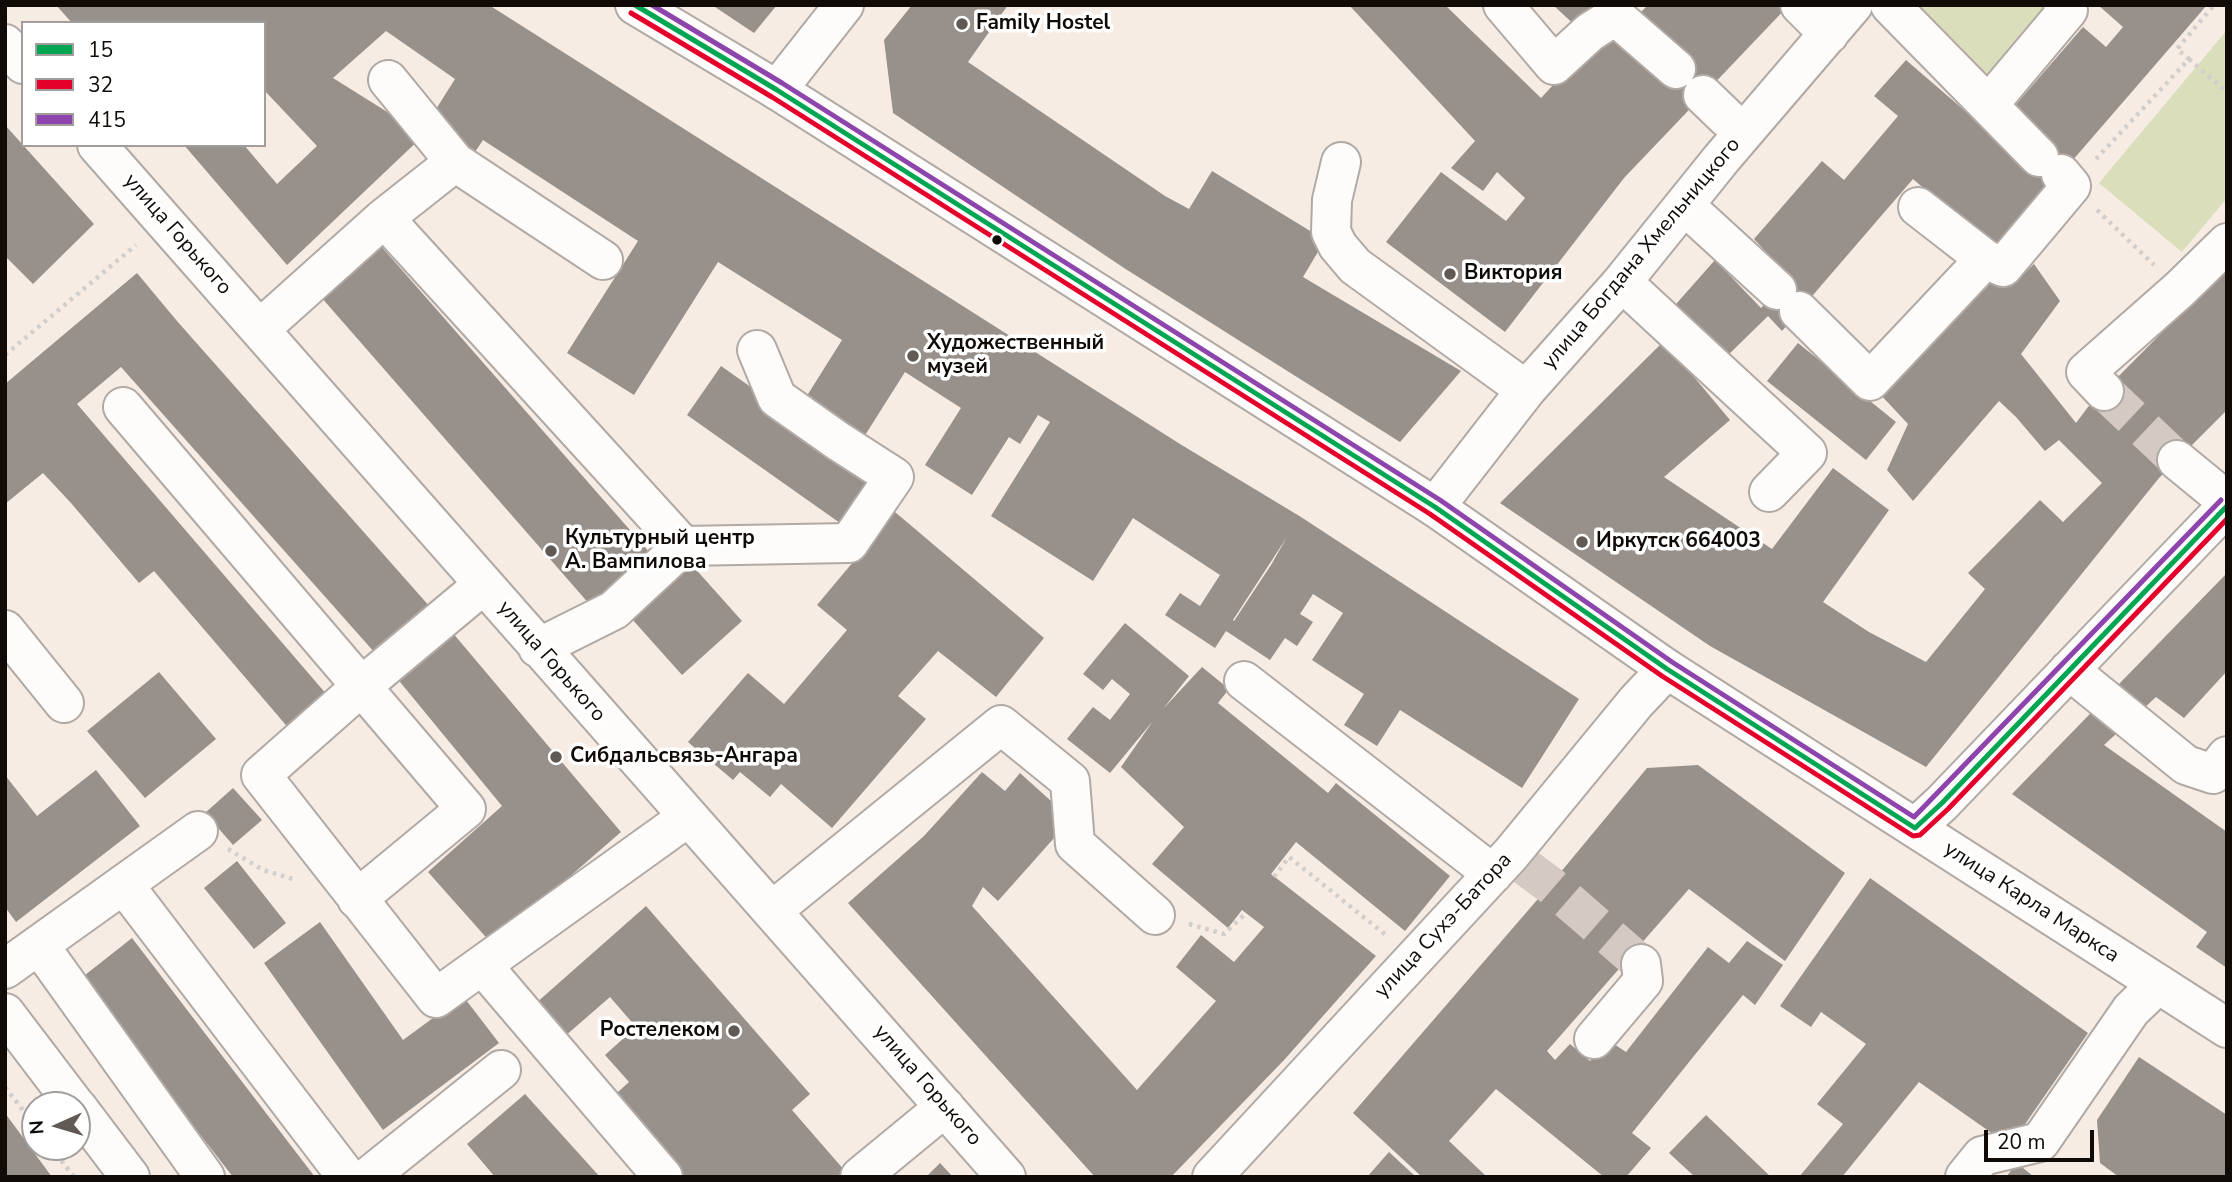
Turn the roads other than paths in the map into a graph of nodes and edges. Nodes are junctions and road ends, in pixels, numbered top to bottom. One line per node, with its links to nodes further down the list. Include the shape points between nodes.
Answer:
1 (635, 5): 11 (street, улица Карла Маркса)
2 (844, 5): 11 (street)
3 (1503, 5): 12 (street, via 1554,65 1615,16)
4 (1800, 5): 7 (street)
5 (1890, 5): 13 (street)
6 (2063, 5): 13 (street, via 2068,10)
7 (1841, 19): 17 (street, улица Богдана Хмельницкого)
8 (5, 44): 9 (street)
9 (21, 62)
10 (387, 80): 15 (street)
11 (777, 90): 32 (street, улица Карла Маркса)
12 (1702, 94)
13 (1989, 104): 21 (street, via 2057,172 2003,267)
14 (99, 147): 24 (street, улица Горького)
15 (456, 162): 19 (street); 22 (street)
16 (1341, 162): 26 (street, via 1331,232 1338,246 1355,266)
17 (1684, 205): 21 (street, via 1870,381); 23 (street, улица Богдана Хмельницкого)
18 (1918, 207): 21 (street)
19 (384, 219): 24 (street); 33 (street)
20 (2227, 243): 27 (street, via 2086,372)
21 (1985, 259)
22 (603, 260)
23 (1622, 282): 26 (street, улица Богдана Хмельницкого); 30 (street, via 1807,453)
24 (260, 329): 34 (street, улица Горького)
25 (757, 350): 33 (street, via 777,398 894,477 849,543)
26 (1525, 390): 32 (street, улица Богдана Хмельницкого)
27 (2104, 391)
28 (123, 407): 40 (street)
29 (2177, 460): 31 (street)
30 (1769, 492)
31 (2227, 504): 38 (street)
32 (1435, 507): 37 (street, улица Карла Маркса)
33 (683, 546): 36 (street, via 614,610)
34 (483, 585): 36 (street, улица Горького); 40 (street)
35 (5, 630): 41 (street)
36 (538, 648): 43 (street, улица Горького)
37 (1667, 669): 44 (street, улица Карла Маркса); 46 (street, улица Сухэ-Батора)
38 (2068, 670): 42 (street, via 2186,765 2213,774); 44 (street)
39 (1244, 681): 46 (street)
40 (363, 685): 48 (street, via 261,775); 48 (street, via 466,809)
41 (64, 703)
42 (2227, 755)
43 (688, 817): 49 (street, улица Горького); 53 (street)
44 (1915, 828): 55 (street, улица Карла Маркса)
45 (198, 831): 47 (street)
46 (1509, 864): 70 (street, улица Сухэ-Батора)
47 (124, 885): 51 (street); 65 (street)
48 (357, 899): 53 (street, via 436,998)
49 (774, 910): 50 (street, via 1000,725 1070,781 1075,844); 61 (street, улица Горького)
50 (1155, 915)
51 (39, 945): 54 (street); 64 (street)
52 (1641, 964): 58 (street, via 1643,981)
53 (482, 965): 67 (street)
54 (5, 969)
55 (2158, 984): 57 (street, улица Карла Маркса); 71 (street, via 2131,1010 2040,1142 1982,1156)
56 (5, 1013): 60 (street)
57 (2227, 1028)
58 (1594, 1039)
59 (501, 1070): 66 (street)
60 (65, 1091)
61 (945, 1107): 68 (street); 69 (street, улица Горького)
62 (91, 1126): 63 (street)
63 (130, 1177)
64 (205, 1177)
65 (347, 1177)
66 (368, 1177)
67 (663, 1177)
68 (860, 1177)
69 (1006, 1177)
70 (1212, 1177)
71 (1965, 1177)

